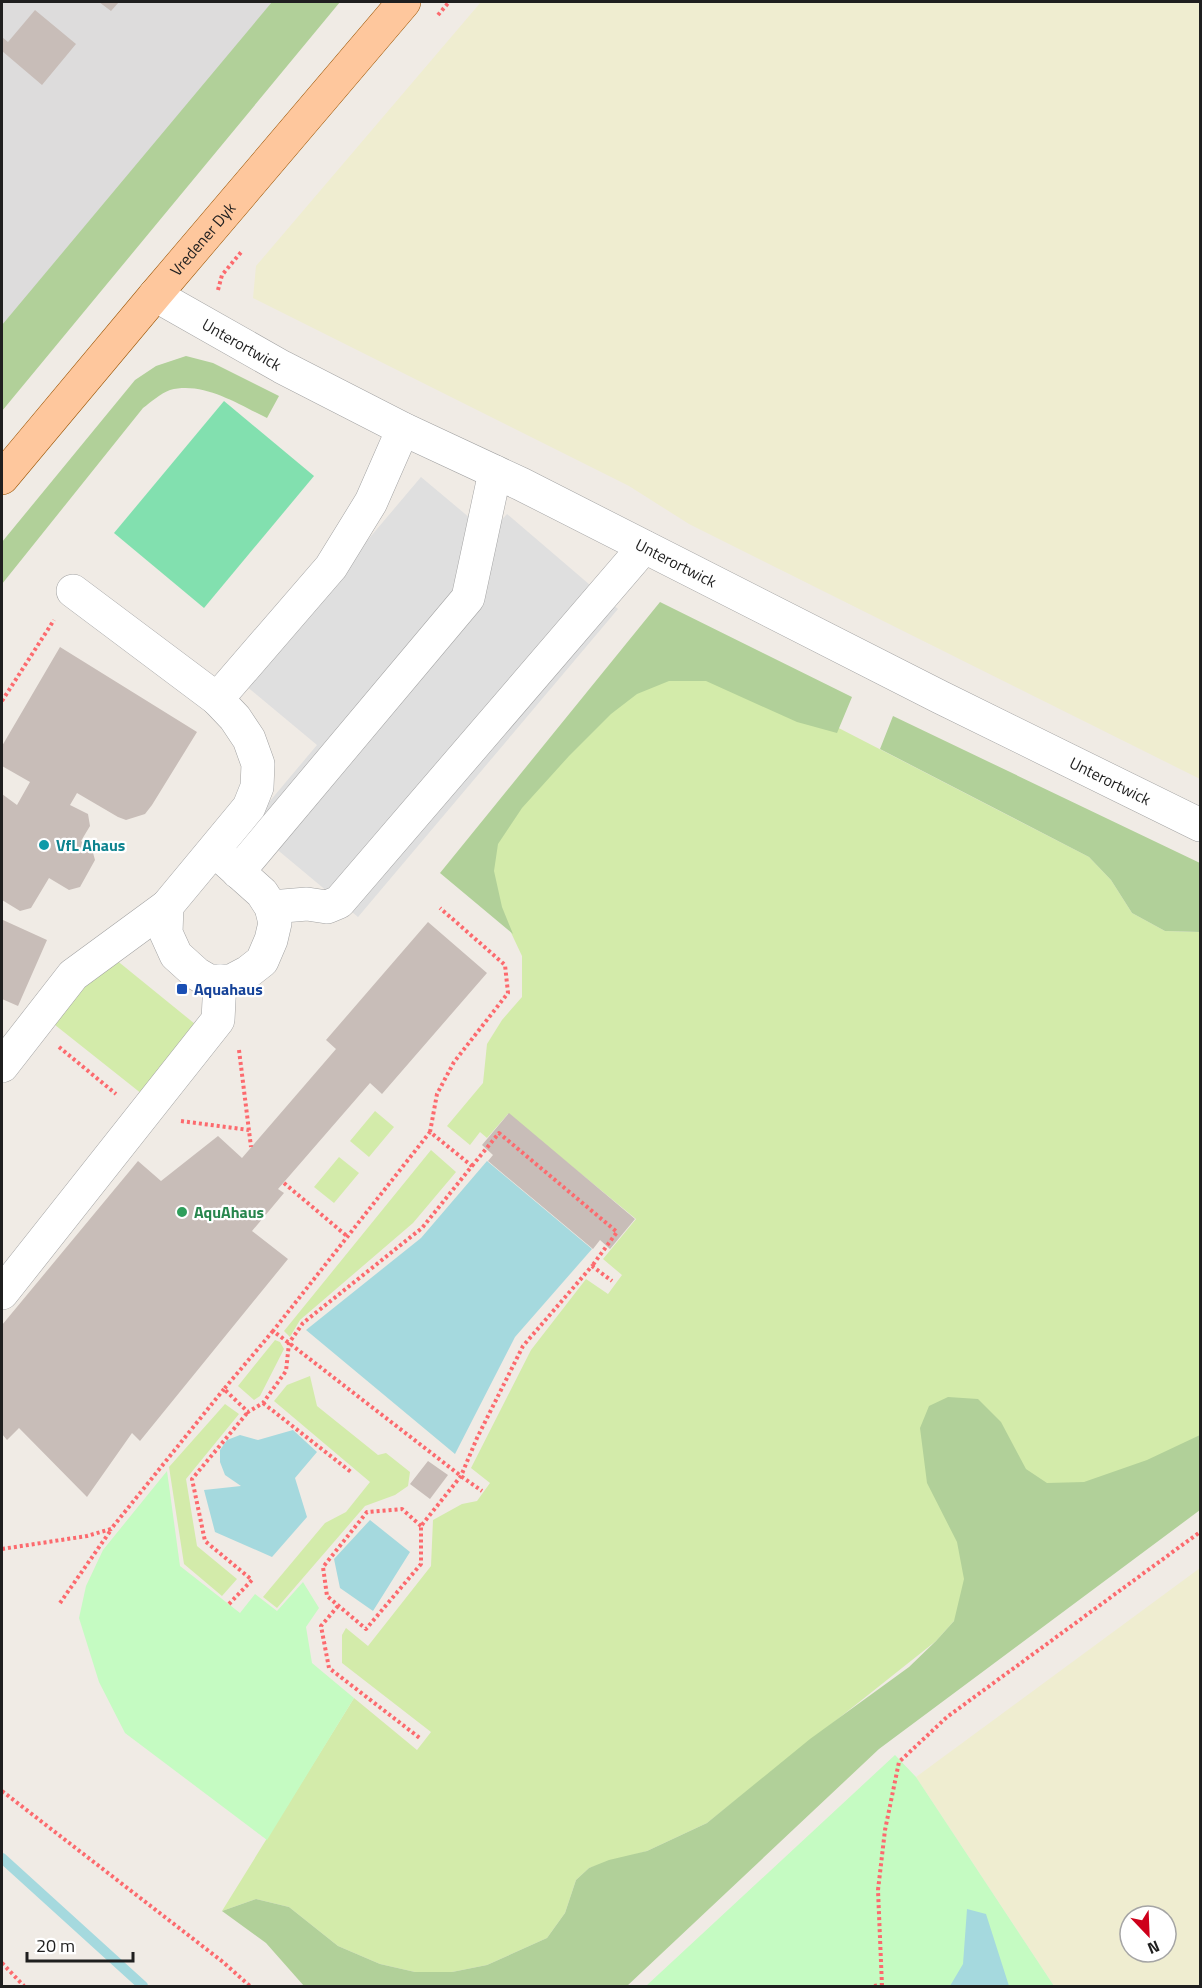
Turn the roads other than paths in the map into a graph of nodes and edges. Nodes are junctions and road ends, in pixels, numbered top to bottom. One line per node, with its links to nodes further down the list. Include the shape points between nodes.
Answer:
1 (404, 2): 2 (main road, Vredener Dyk)
2 (154, 295): 3 (street, Unterortwick); 5 (main road, Vredener Dyk)
3 (403, 429): 4 (street, Unterortwick); 8 (street, via 371,502 331,567)
4 (495, 472): 6 (street, Unterortwick); 11 (street, via 468,598)
5 (2, 478)
6 (644, 547): 9 (street, Unterortwick); 13 (street, via 339,902 327,907)
7 (73, 591): 8 (street)
8 (217, 699): 10 (street, via 249,739 258,764 257,787 249,807)
9 (1200, 825)
10 (214, 850): 11 (street); 12 (street)
11 (238, 872): 13 (street)
12 (167, 906): 14 (street, via 166,933 176,955 197,974 209,981); 15 (street, via 74,975)
13 (271, 906): 14 (street, via 275,923 262,961 231,981)
14 (220, 981): 16 (street, via 218,1020)
15 (2, 1066)
16 (2, 1293)

